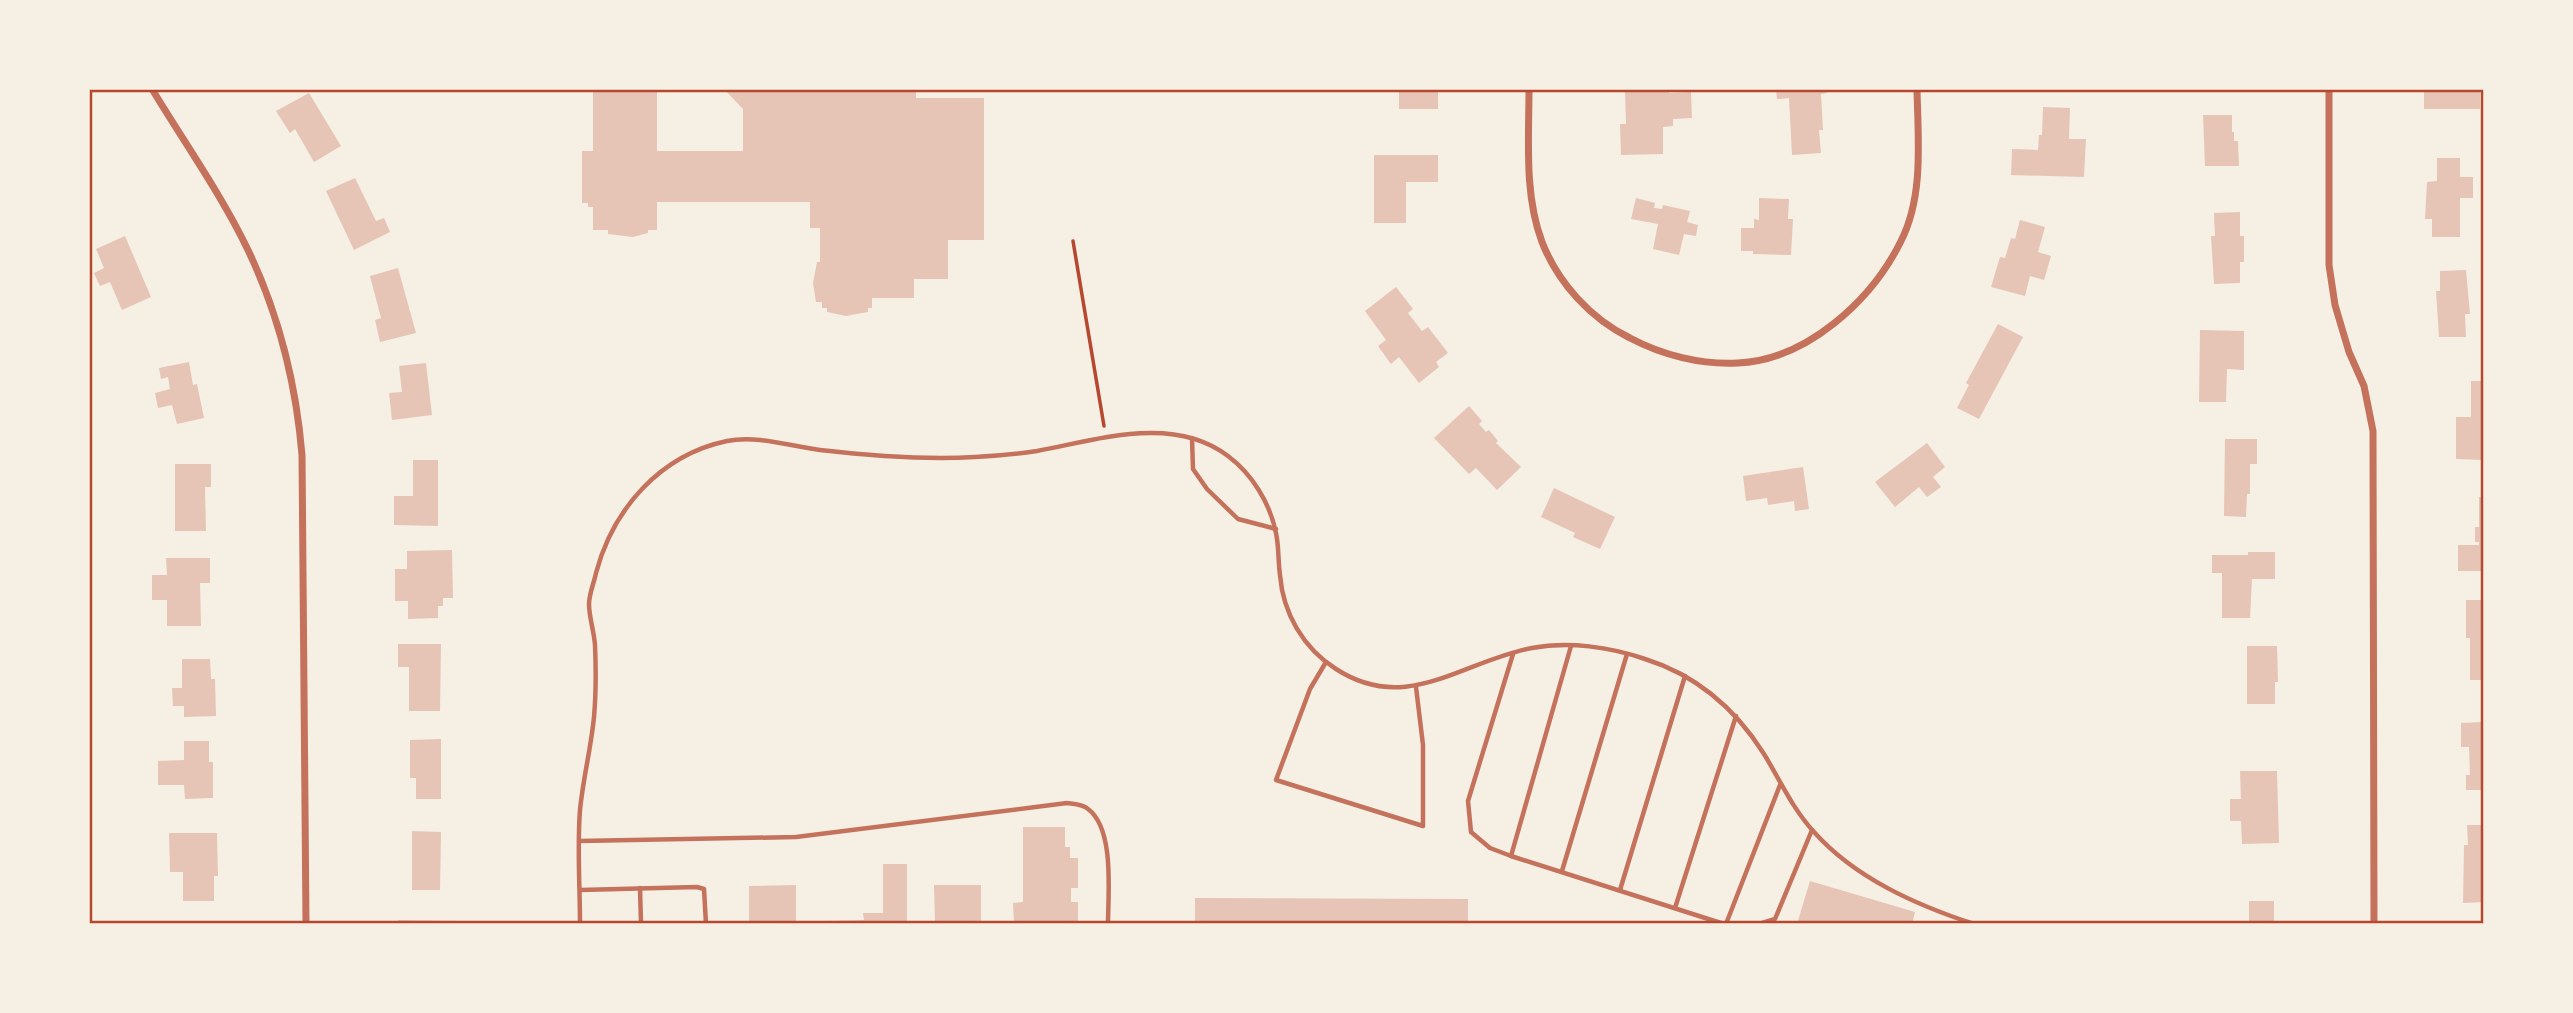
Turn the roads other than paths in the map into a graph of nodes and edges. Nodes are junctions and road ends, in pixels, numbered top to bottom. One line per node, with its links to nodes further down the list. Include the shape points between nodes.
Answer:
1 (152, 89): 23 (street, via 248,249 270,300 296,397 302,455)
2 (1529, 89): 3 (street, via 1534,216 1561,278 1594,314 1651,349 1737,363 1809,341 1847,315 1879,280 1902,240 1911,213 1918,167)
3 (1917, 89)
4 (2329, 89): 31 (street, via 2329,265 2334,304 2364,386 2373,431)
5 (1192, 438): 6 (lane, via 1226,455 1251,477); 6 (lane, via 1193,469 1207,489 1238,519); 16 (lane, via 1156,434 1106,437 1028,452 909,459 730,440 659,471 628,503 602,551 589,602 595,645 594,716)
6 (1276, 529): 10 (lane, via 1287,609 1296,629)
7 (1571, 646): 8 (lane); 9 (lane); 17 (lane)
8 (1513, 653): 12 (lane); 17 (lane, via 1468,801 1471,832 1490,848)
9 (1627, 654): 11 (lane); 18 (lane)
10 (1326, 662): 12 (lane, via 1357,681 1382,688); 12 (lane, via 1310,689 1276,780 1423,826 1423,745)
11 (1685, 676): 13 (lane); 21 (lane)
12 (1416, 687)
13 (1736, 716): 14 (lane); 22 (lane)
14 (1780, 784): 15 (lane); 28 (lane)
15 (1812, 830): 29 (lane, via 1775,919); 30 (lane, via 1880,884)
16 (580, 841): 20 (lane); 27 (lane, via 796,837 1080,805 1099,821 1109,857)
17 (1511, 856): 18 (lane)
18 (1562, 871): 21 (lane)
19 (640, 888): 20 (lane); 25 (lane); 26 (lane, via 704,889)
20 (580, 890): 24 (lane)
21 (1620, 890): 22 (lane)
22 (1675, 908): 28 (lane)
23 (306, 924)
24 (580, 924)
25 (640, 924)
26 (706, 924)
27 (1108, 924)
28 (1725, 924)
29 (1759, 924)
30 (1974, 924)
31 (2374, 924)

